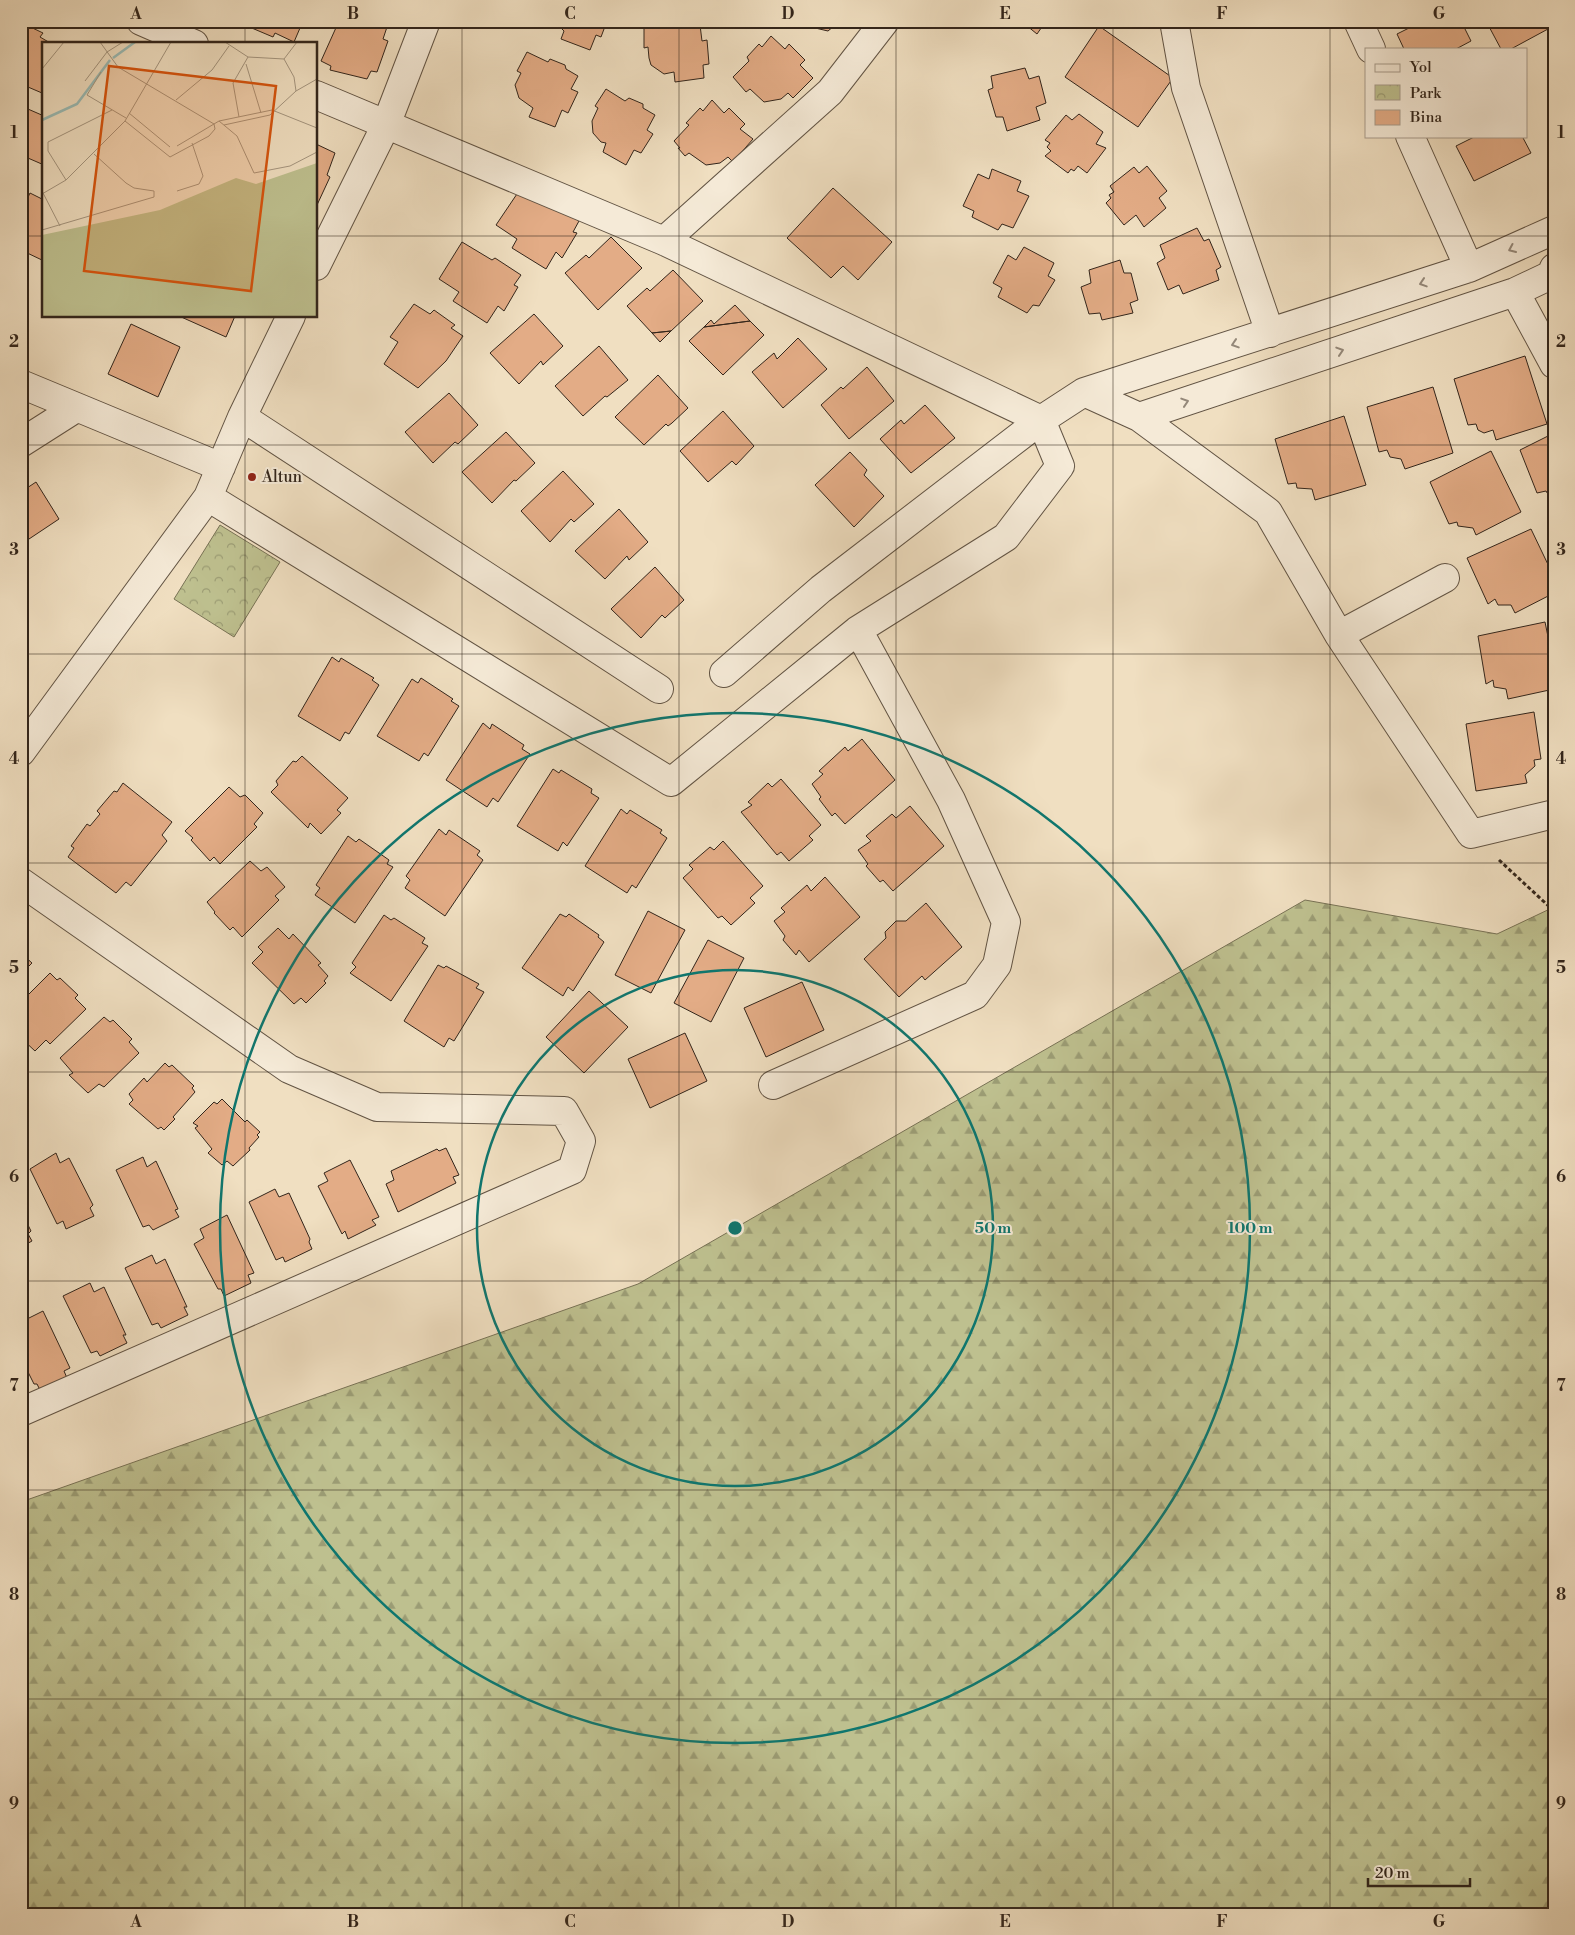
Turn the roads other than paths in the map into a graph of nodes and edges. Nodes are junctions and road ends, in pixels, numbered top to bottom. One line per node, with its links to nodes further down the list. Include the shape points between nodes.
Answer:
1 (141, 21): 6 (street)
2 (426, 21): 9 (street)
3 (886, 21): 12 (street, via 830,92)
4 (1174, 21): 18 (street, via 1186,88)
5 (1358, 21): 7 (street)
6 (189, 42)
7 (1371, 48)
8 (318, 97): 9 (street)
9 (386, 125): 12 (street); 13 (street)
10 (1411, 138): 14 (street)
11 (1554, 230): 14 (street, one-way to 14)
12 (664, 241): 25 (street)
13 (318, 262)
14 (1470, 268): 18 (street, one-way to 18)
15 (1554, 268): 16 (street, via 1551,275)
16 (1515, 292): 19 (street); 24 (street, one-way to 16)
17 (290, 318): 23 (street)
18 (1270, 333): 21 (street, one-way to 21)
19 (1554, 364)
20 (21, 384): 22 (street)
21 (1084, 392): 24 (street); 25 (street)
22 (76, 408): 26 (street); 27 (street)
23 (242, 417): 27 (street); 33 (street)
24 (1139, 417): 31 (street, via 1268,512)
25 (1041, 420): 30 (street, via 1060,466 1006,537); 32 (street, via 820,590)
26 (21, 443)
27 (221, 467): 28 (street)
28 (208, 497): 30 (street, via 671,782); 34 (street)
29 (1445, 578): 31 (street)
30 (858, 630): 37 (street, via 951,800 1006,922 997,965 975,994)
31 (1339, 635): 35 (street, via 1471,834)
32 (724, 673)
33 (659, 689)
34 (21, 752)
35 (1554, 814)
36 (21, 882): 38 (street, via 289,1069 377,1107 564,1111 581,1141 572,1170)
37 (773, 1085)
38 (21, 1412)

